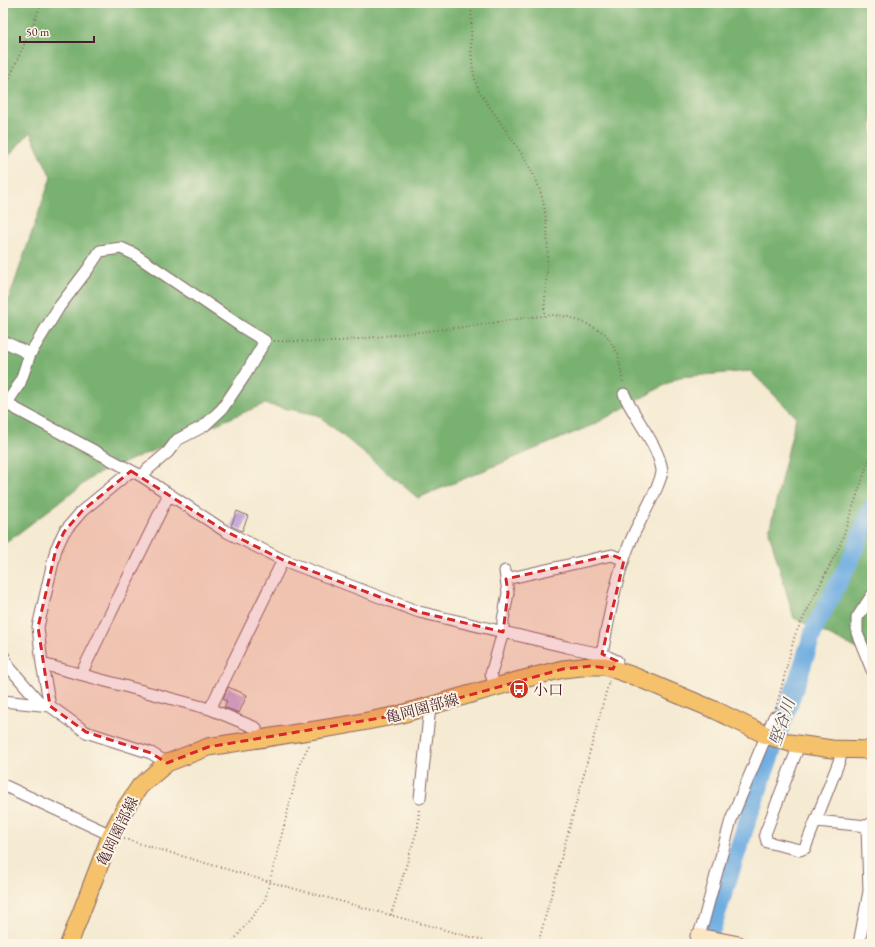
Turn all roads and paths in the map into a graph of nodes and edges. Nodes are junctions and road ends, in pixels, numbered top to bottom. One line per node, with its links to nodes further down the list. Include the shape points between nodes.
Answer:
1 (42, 3): 3 (path)
2 (471, 3): 4 (path, via 471,47 476,82 529,166 541,195 548,232)
3 (3, 100)
4 (544, 316): 6 (path, via 398,336 332,342); 8 (path, via 569,317 604,333 618,354)
5 (3, 341): 7 (street)
6 (265, 341): 7 (street, via 134,254 121,248 100,251 59,307); 12 (street, via 222,409 204,426 177,440 168,452 147,470)
7 (30, 354): 9 (street, via 20,383)
8 (624, 394): 15 (street, via 658,458 662,472)
9 (4, 405): 11 (street)
10 (872, 451): 29 (path, via 840,545 795,635)
11 (131, 471): 12 (street); 20 (street, via 82,511 64,532 56,549 38,627)
12 (144, 477): 13 (street)
13 (169, 494): 14 (street, via 225,531); 23 (street)
14 (283, 560): 17 (street, via 419,612); 28 (street)
15 (624, 560): 17 (street, via 612,554 506,575 508,593); 18 (street)
16 (872, 595): 22 (street, via 856,618 857,633)
17 (503, 632): 18 (street); 24 (street, via 491,674)
18 (602, 654): 21 (street, via 617,661)
19 (3, 655): 26 (street, via 9,667)
20 (42, 664): 23 (street); 26 (street)
21 (613, 669): 24 (main road, 亀岡園部線, via 606,666 562,669); 31 (main road, 亀岡園部線, via 717,711); 49 (path)
22 (872, 670)
23 (81, 674): 28 (street)
24 (495, 687): 27 (main road, 亀岡園部線)
25 (3, 701): 26 (street)
26 (46, 706): 36 (street, via 86,732 151,753)
27 (430, 707): 30 (main road, 亀岡園部線, via 391,717); 38 (street)
28 (210, 709): 32 (street, via 256,728)
29 (774, 717): 31 (street)
30 (307, 731): 32 (main road, 亀岡園部線); 42 (path, via 310,743 300,763)
31 (766, 735): 33 (main road, 亀岡園部線); 45 (street, via 731,820)
32 (257, 739): 36 (main road, 亀岡園部線, via 208,747)
33 (799, 745): 34 (main road, 亀岡園部線); 39 (street, via 765,834 767,842 800,850 805,848)
34 (840, 749): 35 (main road, 亀岡園部線); 39 (street, via 840,760)
35 (872, 750)
36 (168, 763): 41 (main road, 亀岡園部線, via 140,786)
37 (3, 785): 41 (street)
38 (420, 798): 44 (path, via 418,827)
39 (816, 821): 40 (street)
40 (870, 825): 43 (street)
41 (112, 835): 42 (path); 46 (main road, 亀岡園部線)
42 (270, 882): 44 (path); 47 (path, via 265,900)
43 (870, 891): 51 (street)
44 (391, 915): 48 (path)
45 (696, 940): 50 (street)
46 (69, 944)
47 (231, 944)
48 (496, 944)
49 (538, 944)
50 (739, 944)
51 (859, 944)

